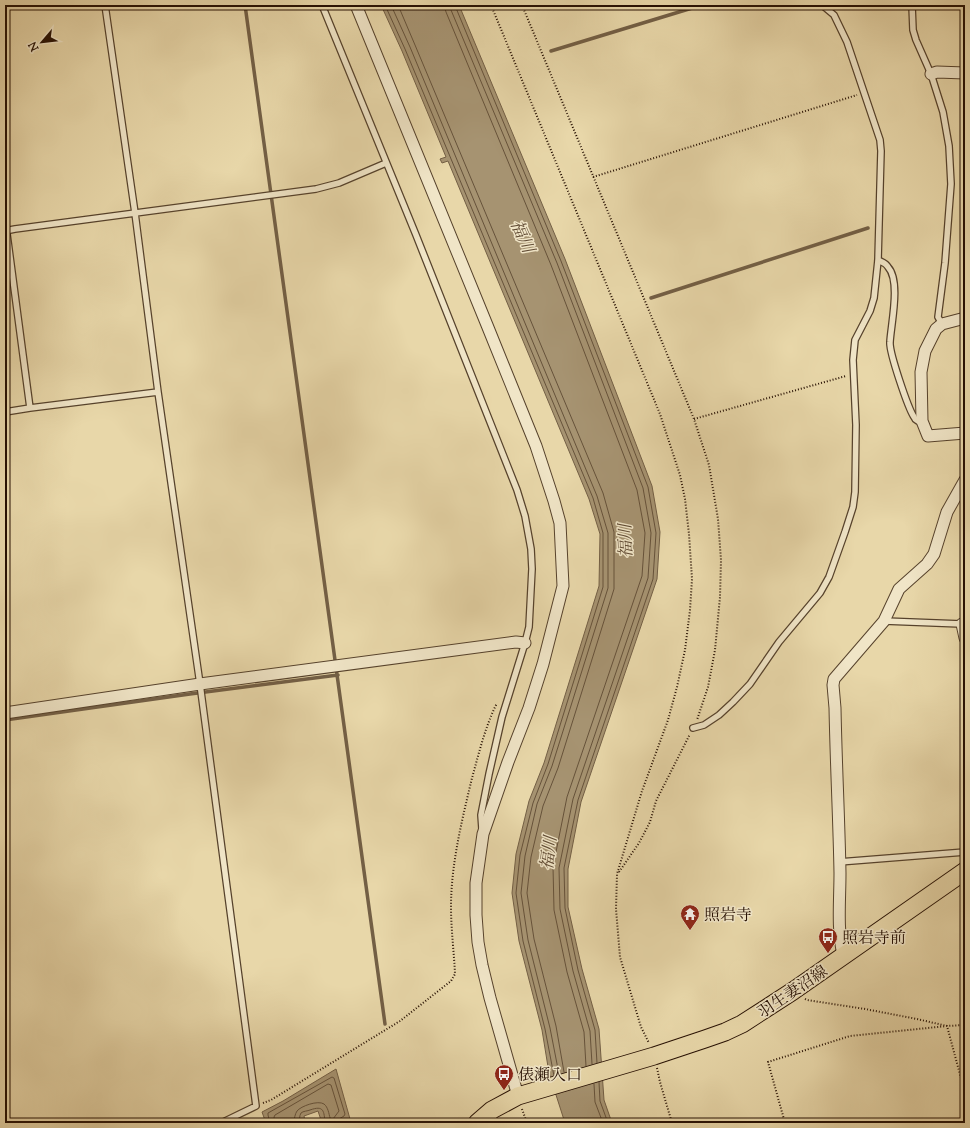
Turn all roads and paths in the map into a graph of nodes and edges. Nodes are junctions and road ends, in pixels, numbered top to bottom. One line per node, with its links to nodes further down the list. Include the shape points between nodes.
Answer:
1 (105, 5): 13 (lane)
2 (322, 5): 11 (lane)
3 (356, 5): 35 (street, via 536,446 560,523 561,593 529,708)
4 (491, 5): 39 (path, via 660,414 685,499 692,579 685,650 668,720 642,791)
5 (522, 5): 12 (path)
6 (822, 5): 10 (lane, via 837,20)
7 (912, 5): 9 (lane, via 913,30)
8 (965, 73): 9 (street)
9 (931, 74): 18 (lane, via 943,112 951,184 938,317)
10 (864, 93): 12 (path); 16 (lane, via 880,140 881,151)
11 (386, 163): 13 (lane, via 338,184 316,190); 30 (lane, via 517,490 525,516 532,569 529,627)
12 (593, 177): 23 (path)
13 (135, 213): 15 (lane); 20 (lane)
14 (5, 219): 15 (lane)
15 (6, 231): 21 (lane)
16 (878, 260): 19 (lane, via 874,298 855,340); 24 (lane, via 891,270 894,282 891,354 914,419)
17 (965, 318): 18 (street)
18 (942, 324): 24 (street, via 936,329 925,351 921,372)
19 (854, 374): 23 (path); 34 (lane, via 855,492 853,507 829,577 820,593 779,642 750,684 719,715 704,725)
20 (158, 392): 21 (lane); 31 (lane)
21 (30, 408): 22 (lane)
22 (5, 412)
23 (694, 419): 34 (path, via 709,466 718,519 721,560 715,650 708,687)
24 (922, 421): 25 (street, via 928,436)
25 (965, 433)
26 (965, 480): 27 (street, via 947,512 934,554 927,564 899,589)
27 (884, 621): 28 (lane); 37 (street, via 834,679)
28 (964, 624): 29 (street)
29 (965, 638)
30 (525, 643): 31 (street, via 516,642); 35 (lane, via 504,708 489,774 481,815)
31 (200, 684): 33 (street); 47 (lane)
32 (500, 698): 47 (path, via 484,734 456,849 451,907 455,974 451,981 400,1021 271,1100)
33 (5, 713)
34 (693, 728): 39 (path, via 656,801 650,822)
35 (483, 834): 46 (street, via 476,883 478,942 490,998)
36 (965, 852): 37 (lane)
37 (839, 862): 40 (street, via 839,929)
38 (965, 871): 40 (main road, 羽生妻沼線)
39 (617, 874): 44 (path, via 616,909 620,957)
40 (843, 955): 41 (main road, 羽生妻沼線)
41 (793, 991): 43 (path, via 807,1000); 44 (main road, 羽生妻沼線, via 725,1032)
42 (965, 1025): 43 (path)
43 (947, 1026): 45 (path); 52 (path, via 850,1036 768,1062)
44 (650, 1057): 46 (main road, 羽生妻沼線); 51 (path)
45 (965, 1093)
46 (522, 1100): 49 (main road, via 492,1110); 50 (path)
47 (256, 1106): 48 (lane)
48 (221, 1123)
49 (477, 1123)
50 (527, 1123)
51 (672, 1123)
52 (786, 1123)

